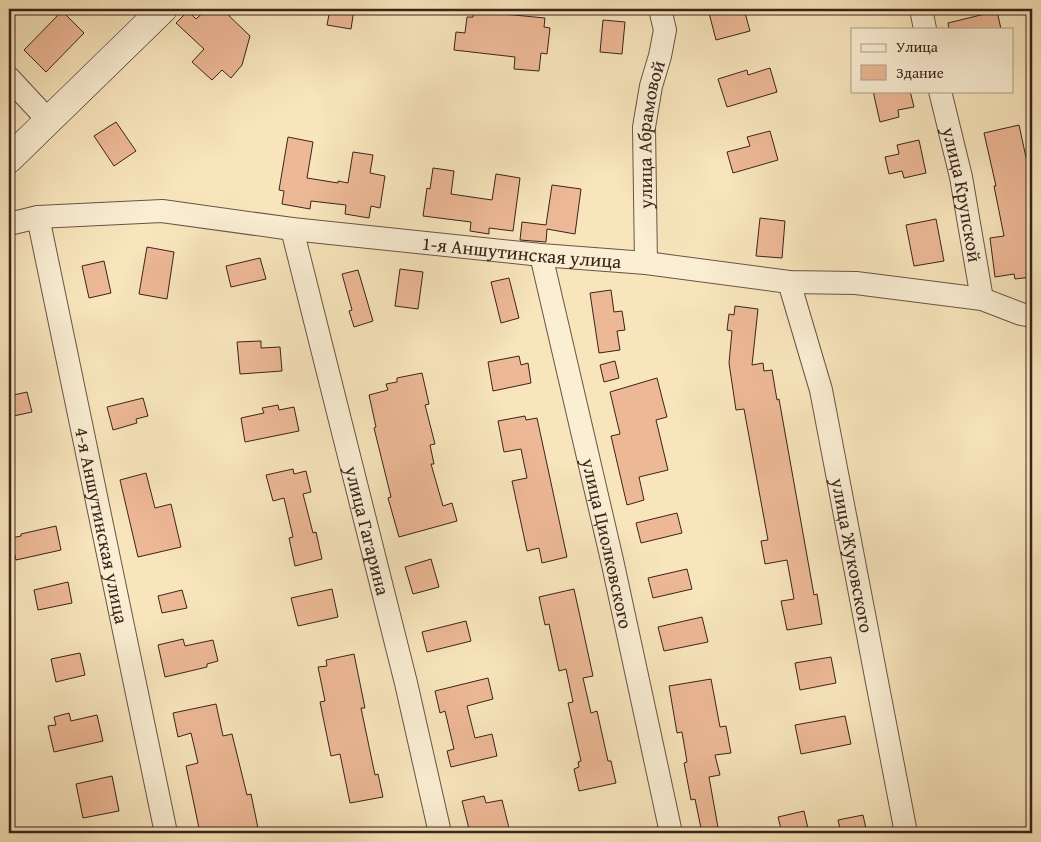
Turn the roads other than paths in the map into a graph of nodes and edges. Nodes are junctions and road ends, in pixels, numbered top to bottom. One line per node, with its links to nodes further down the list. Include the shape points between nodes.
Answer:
1 (163, 9): 7 (street)
2 (660, 9): 13 (street, улица Абрамовой, via 665,30 644,127)
3 (921, 9): 4 (street)
4 (926, 28)
5 (9, 78): 7 (street)
6 (940, 92): 15 (street, улица Крупской, via 961,177)
7 (48, 120): 8 (street)
8 (9, 159)
9 (38, 216): 10 (street, 1-я Аншутинская улица); 11 (street, 1-я Аншутинская улица, via 162,211); 17 (street, 4-я Аншутинская улица)
10 (9, 224)
11 (292, 229): 12 (street, 1-я Аншутинская улица); 18 (street, улица Гагарина, via 406,683)
12 (541, 255): 13 (street, 1-я Аншутинская улица); 19 (street, улица Циолковского)
13 (646, 264): 14 (street, 1-я Аншутинская улица)
14 (789, 282): 15 (street, 1-я Аншутинская улица, via 856,283); 20 (street, улица Жуковского, via 821,390)
15 (982, 299): 16 (street, 1-я Аншутинская улица)
16 (1032, 316)
17 (166, 833)
18 (440, 833)
19 (671, 833)
20 (906, 833)

